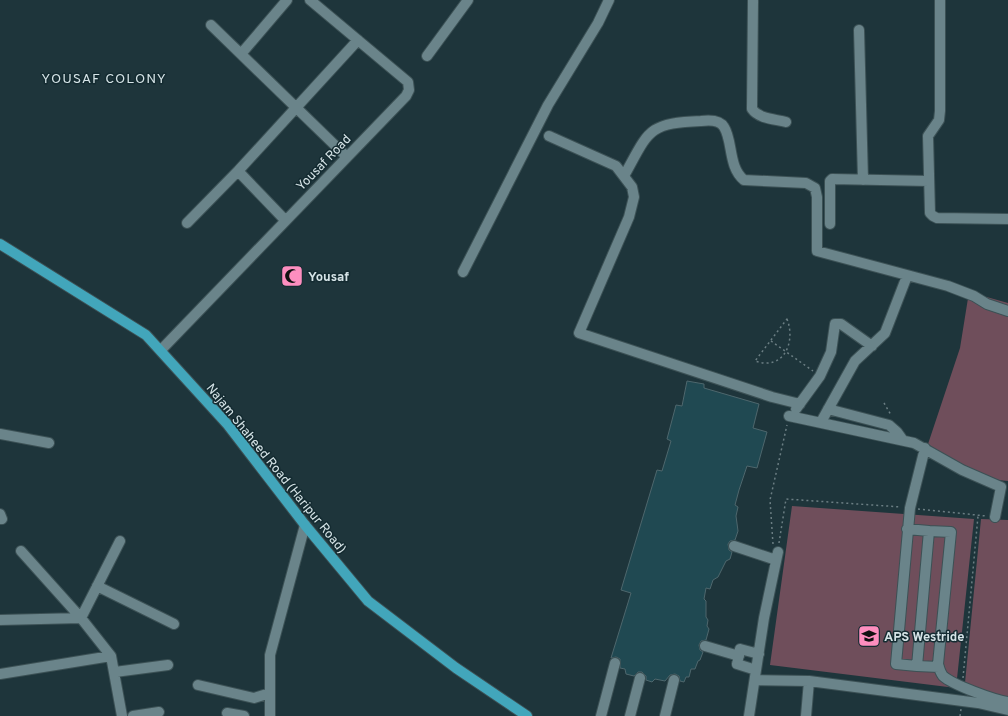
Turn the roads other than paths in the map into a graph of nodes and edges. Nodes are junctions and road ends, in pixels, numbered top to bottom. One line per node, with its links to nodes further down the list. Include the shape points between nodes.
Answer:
1 (287, 0): 10 (street)
2 (310, 0): 9 (street, Yousaf Road)
3 (468, 0): 11 (street)
4 (609, 0): 25 (street, via 598,23 548,105)
5 (753, 0): 13 (street, via 752,109 762,117)
6 (940, 0): 19 (street, via 940,111 939,120 928,136)
7 (211, 25): 10 (street)
8 (859, 30): 18 (street)
9 (358, 40): 12 (street); 15 (street, Yousaf Road, via 408,82 409,90)
10 (241, 54): 12 (street)
11 (427, 56)
12 (296, 107): 15 (street); 16 (street)
13 (786, 122)
14 (549, 136): 17 (street, via 616,166)
15 (346, 156): 21 (street, Yousaf Road)
16 (238, 171): 21 (street); 22 (street)
17 (624, 176): 26 (street, via 643,142 661,125 708,120 719,122 724,127 739,177 744,180 806,183 815,188 817,251); 30 (street, via 632,187 633,204 579,333)
18 (863, 180): 19 (street); 23 (street, via 836,178 830,181)
19 (929, 181): 20 (street, via 930,213 933,216)
20 (1008, 219)
21 (285, 220): 29 (street, Yousaf Road)
22 (187, 223)
23 (830, 224)
24 (0, 244): 29 (main road, Najam Shaheed Road (Haripur Road), via 146,335)
25 (463, 272)
26 (908, 276): 27 (street, via 948,286); 28 (street, via 885,333)
27 (1008, 311)
28 (872, 346): 30 (street, via 841,324 835,324 831,352 820,376); 31 (street, via 855,361)
29 (161, 350): 42 (main road, Najam Shaheed Road (Haripur Road), via 228,425)
30 (800, 404): 32 (street, via 789,416)
31 (828, 409): 32 (street); 34 (street, via 889,424)
32 (821, 422): 34 (street)
33 (0, 434): 35 (street)
34 (902, 439): 36 (street)
35 (49, 443)
36 (925, 448): 37 (street, via 962,470); 43 (street)
37 (1004, 487): 38 (street)
38 (1003, 501): 40 (street)
39 (0, 514): 41 (street)
40 (995, 517)
41 (0, 520)
42 (305, 524): 67 (street, via 270,656); 76 (main road, Najam Shaheed Road (Haripur Road), via 368,601 456,668)
43 (907, 530): 44 (street); 58 (street, via 896,664)
44 (929, 531): 58 (street); 59 (street, via 951,532)
45 (120, 541): 48 (street)
46 (734, 546): 53 (street, via 777,556)
47 (21, 551): 49 (street)
48 (97, 586): 49 (street); 51 (street)
49 (81, 618): 50 (street); 54 (street)
50 (0, 620)
51 (174, 624)
52 (705, 646): 55 (street)
53 (759, 654): 55 (street, via 740,649); 62 (street)
54 (111, 656): 60 (street); 61 (street)
55 (738, 656): 62 (street, via 737,664)
56 (615, 663): 77 (street)
57 (168, 665): 60 (street)
58 (917, 666): 59 (street)
59 (939, 668): 68 (street, via 944,676 967,689)
60 (115, 672): 72 (street)
61 (0, 674)
62 (755, 675): 65 (street); 80 (street)
63 (640, 678): 78 (street)
64 (674, 680): 79 (street)
65 (809, 682): 69 (street, via 978,703); 81 (street)
66 (198, 685): 67 (street, via 254,698)
67 (270, 693): 75 (street)
68 (1008, 702)
69 (1008, 710)
70 (159, 712): 73 (street)
71 (227, 713): 74 (street)
72 (122, 716)
73 (133, 716)
74 (244, 716)
75 (270, 716)
76 (527, 716)
77 (601, 716)
78 (630, 716)
79 (665, 716)
80 (749, 716)
81 (806, 716)

